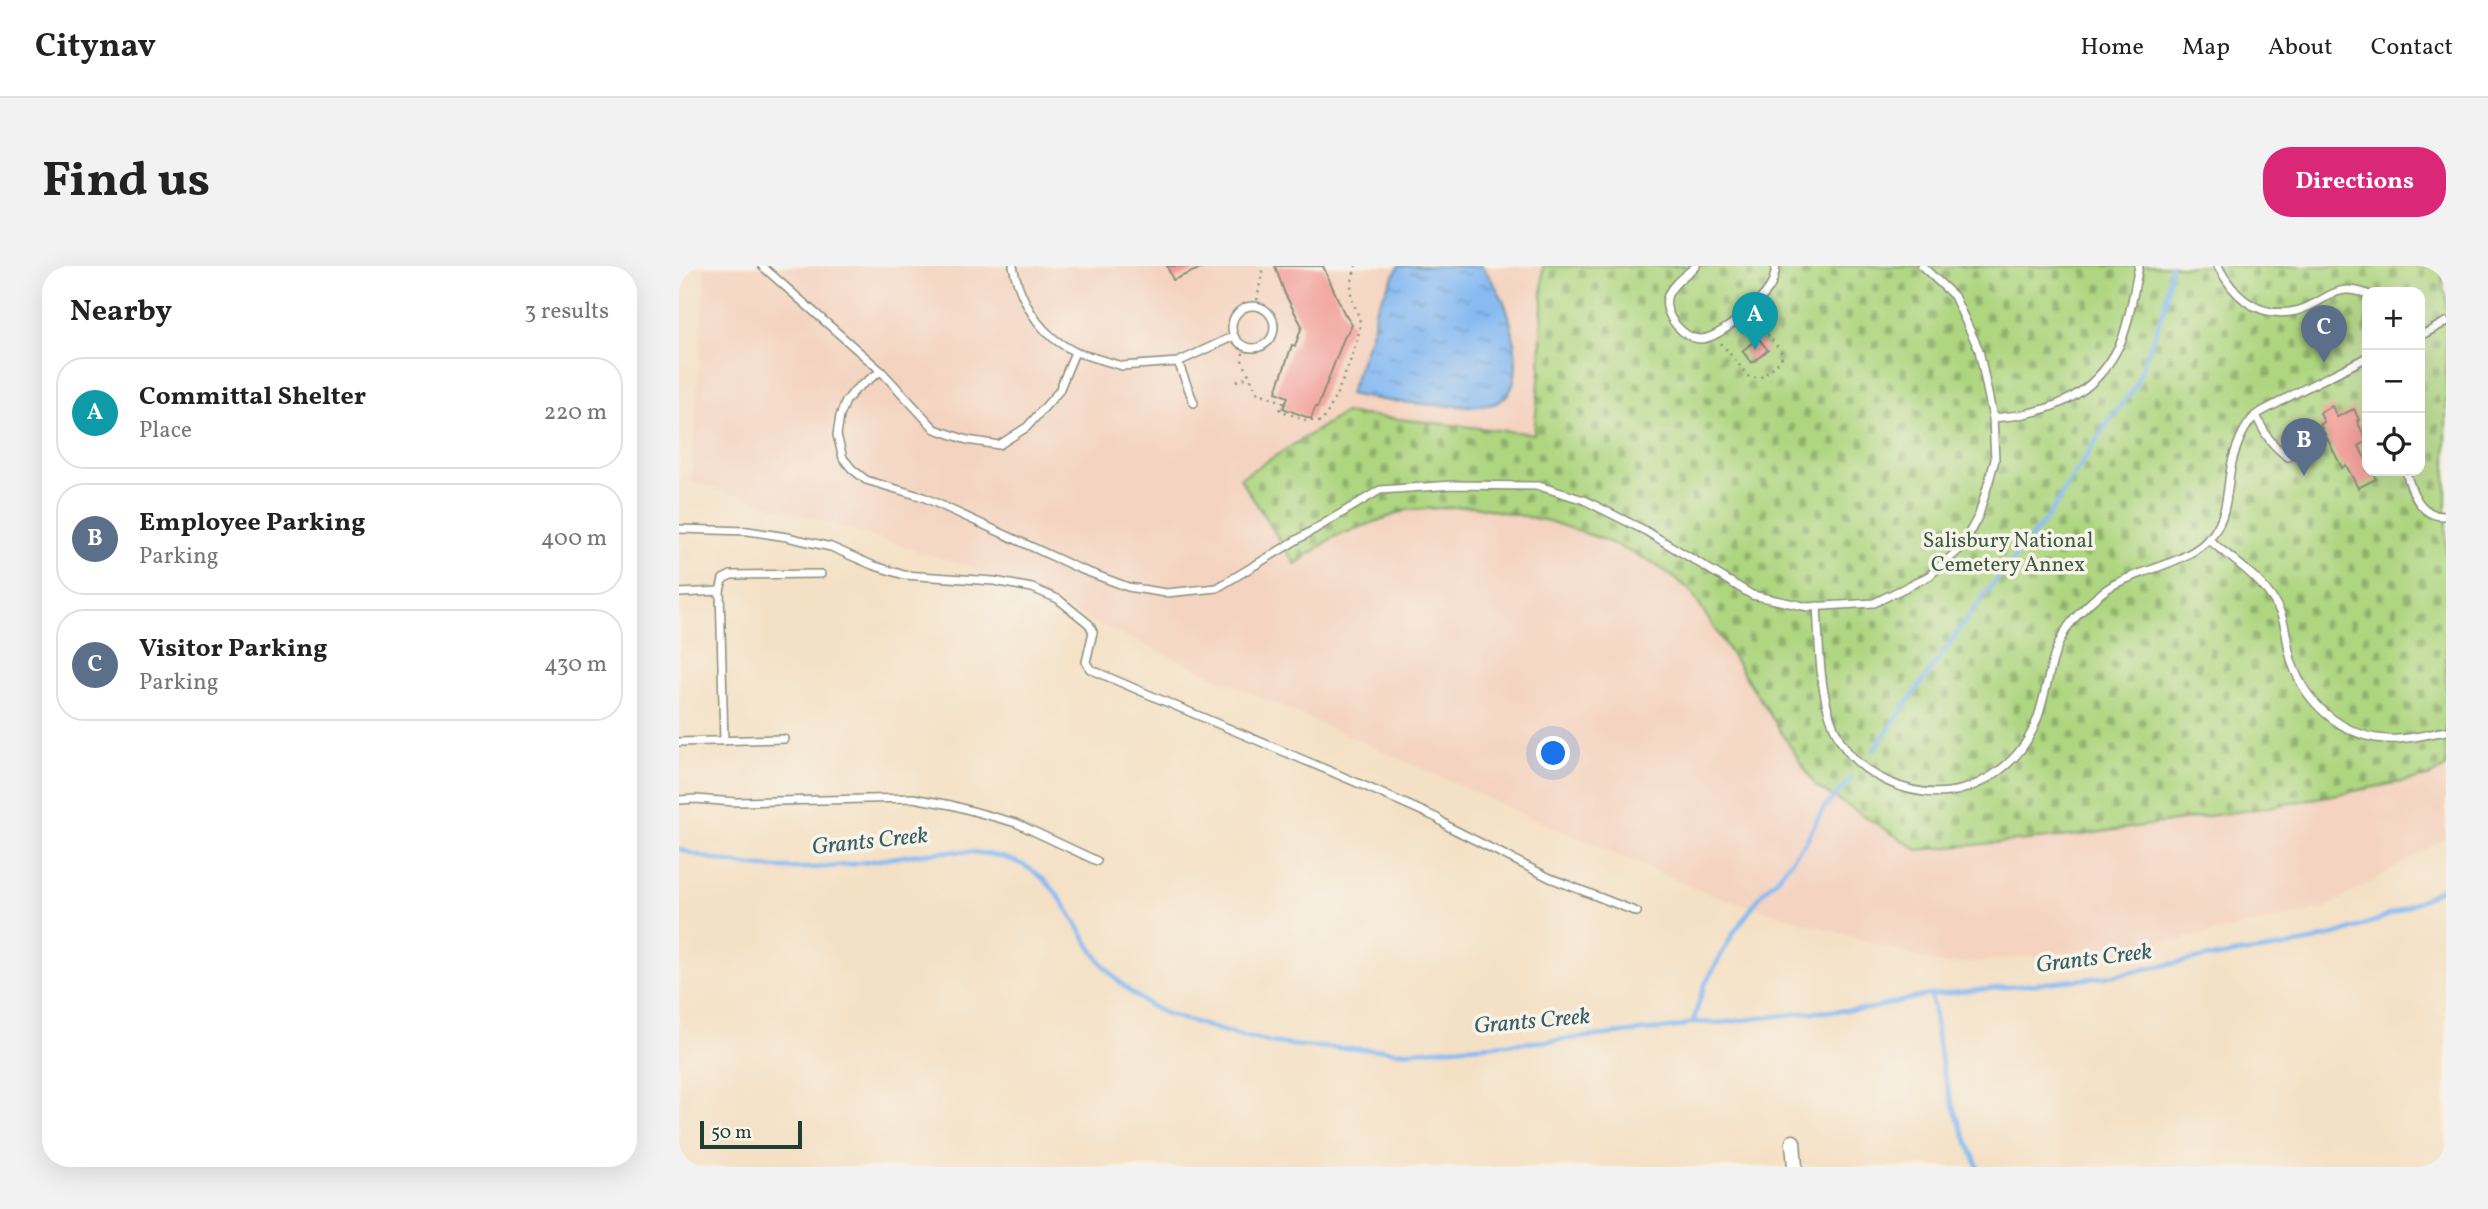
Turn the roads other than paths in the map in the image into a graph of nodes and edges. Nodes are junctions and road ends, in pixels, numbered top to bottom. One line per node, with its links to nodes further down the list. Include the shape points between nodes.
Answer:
1 (762, 266): 15 (lane)
2 (1013, 266): 12 (lane, via 1017,287 1034,316 1051,336)
3 (1776, 266): 7 (lane, via 1772,284 1748,310 1715,335 1700,339 1677,327 1666,300)
4 (1922, 266): 18 (lane, via 1954,296 1979,350)
5 (2139, 266): 18 (lane, via 2120,344 2102,373 2051,409)
6 (2218, 266): 8 (lane, via 2238,297 2275,312 2297,311 2346,289)
7 (1693, 267)
8 (2362, 293)
9 (2446, 322): 10 (lane)
10 (2425, 333)
11 (1234, 336): 11 (lane, via 1235,317 1245,308 1256,307 1273,321 1273,335 1264,345 1250,348); 14 (lane)
12 (1075, 352): 14 (lane, via 1122,366); 15 (lane, via 1059,391 1027,427 999,446 935,429)
13 (2362, 359): 17 (lane)
14 (1178, 362): 16 (lane)
15 (881, 371): 27 (lane, via 856,388 840,416 837,435 843,458 852,469 866,480 923,497 1128,587 1166,593 1217,588 1380,491 1539,485 1584,500 1646,531 1752,594)
16 (1194, 403)
17 (2256, 415): 19 (lane, via 2266,436); 23 (lane, via 2238,442 2227,505)
18 (1993, 418): 27 (lane, via 1995,460 1979,515 1961,548 1929,576 1874,603)
19 (2288, 457)
20 (2407, 476): 21 (lane, via 2410,490 2426,512)
21 (2446, 516)
22 (679, 529): 34 (lane, via 787,537 831,547 904,575 994,580 1058,598 1093,632 1086,662 1090,669 1341,774 1550,878)
23 (2208, 539): 27 (lane, via 2172,561 2114,585 2091,602 2060,640 2038,722 2023,747 1977,784 1950,792 1919,791 1886,782 1856,761 1841,742 1826,709); 28 (lane, via 2273,598 2296,674 2322,711 2349,729 2380,738)
24 (821, 574): 25 (lane, via 731,575 723,579)
25 (720, 591): 26 (lane); 30 (lane)
26 (679, 593)
27 (1817, 606)
28 (2446, 732)
29 (784, 739): 30 (lane)
30 (724, 741): 31 (lane)
31 (679, 742)
32 (679, 800): 33 (lane, via 913,799 1016,823)
33 (1097, 861)
34 (1637, 912)
35 (1793, 1142): 36 (street)
36 (1795, 1167)

